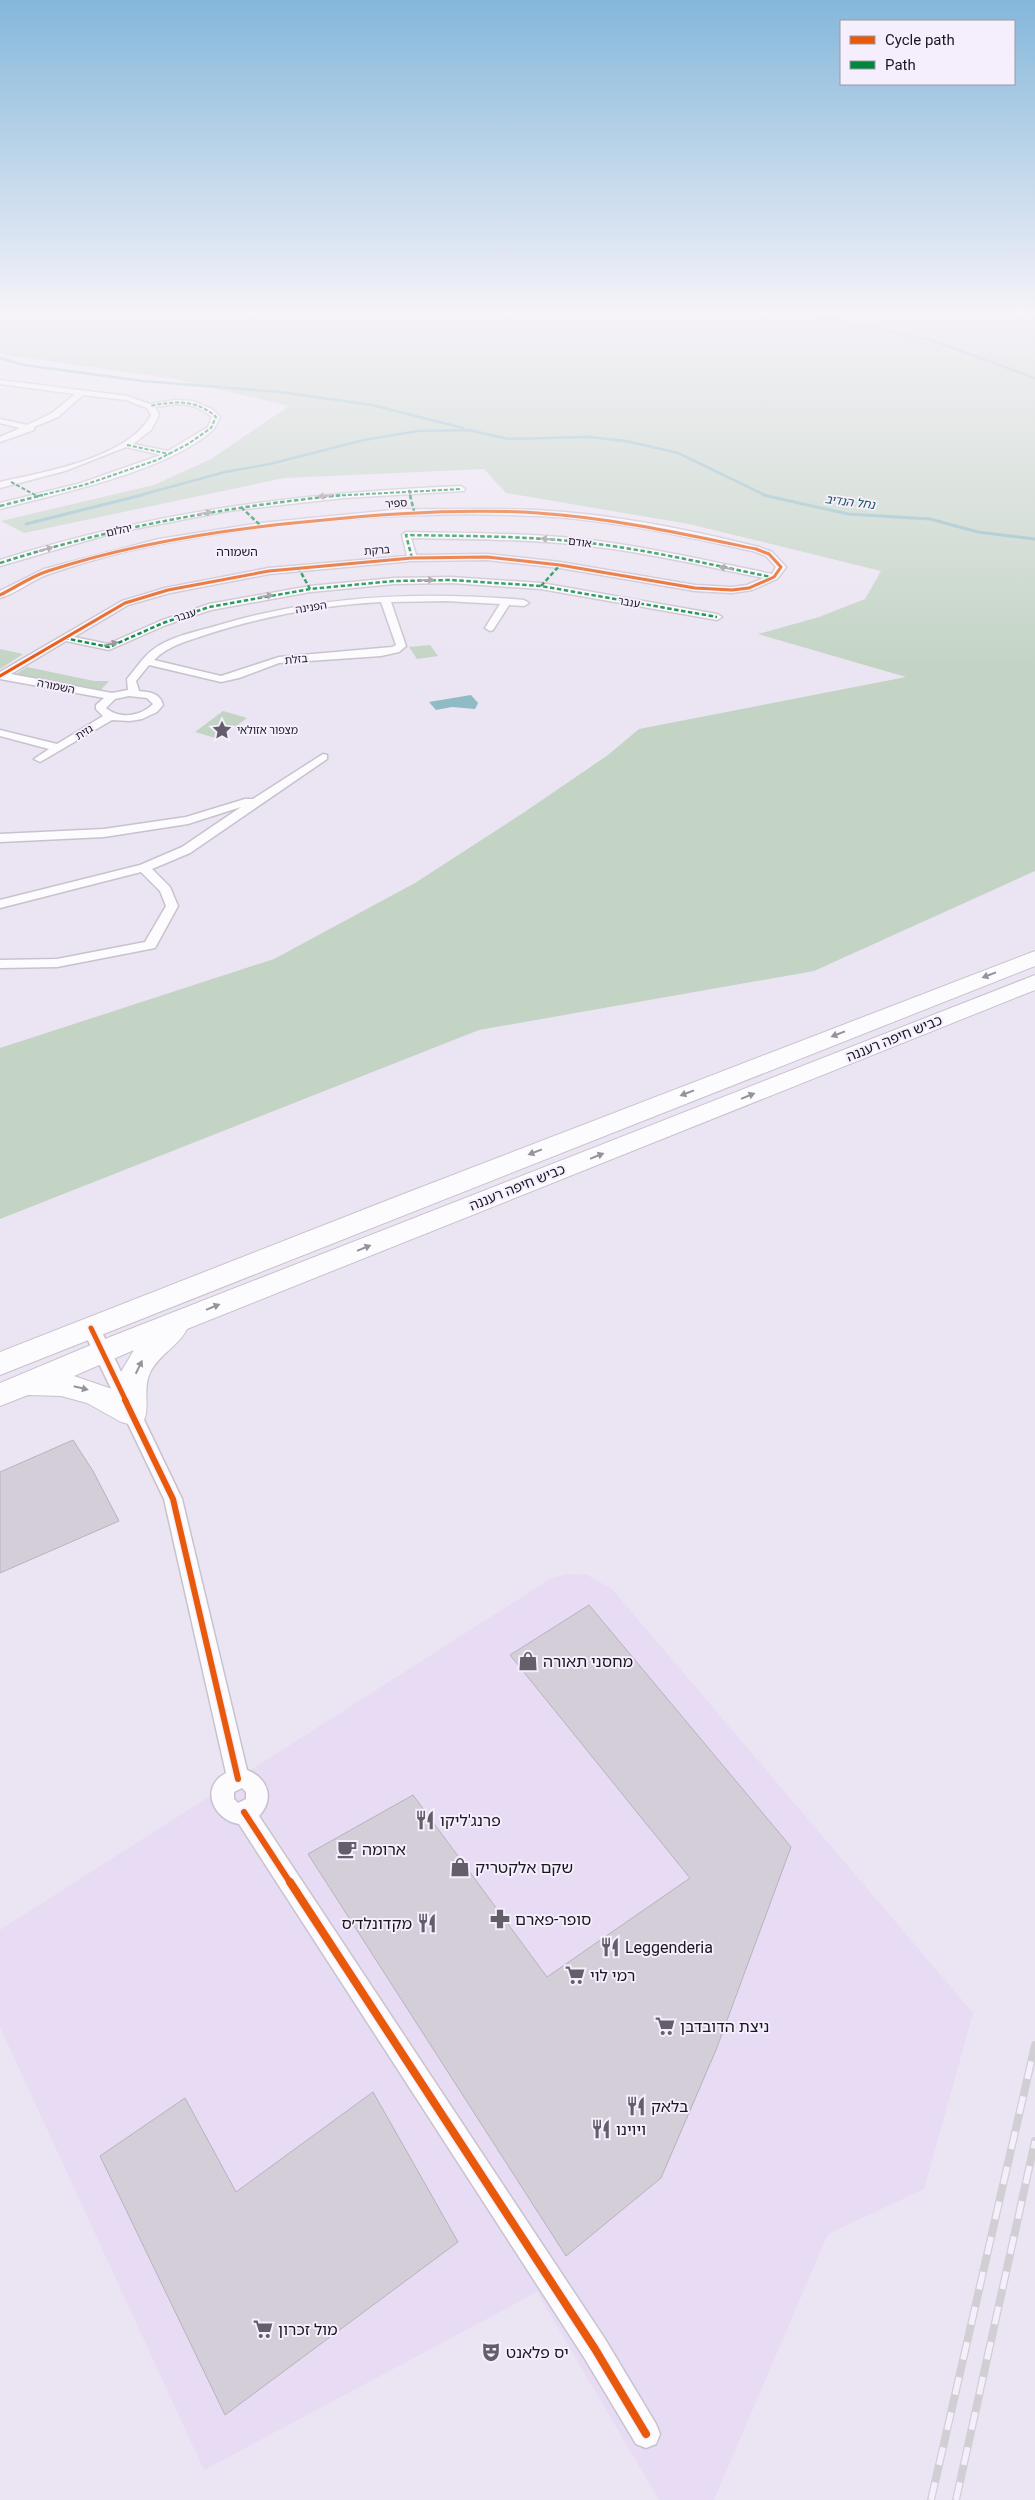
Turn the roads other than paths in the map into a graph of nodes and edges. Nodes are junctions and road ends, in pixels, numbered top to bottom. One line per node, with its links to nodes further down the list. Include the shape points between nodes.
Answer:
1 (21, 432): 4 (street)
2 (143, 432): 5 (street)
3 (205, 432): 6 (street)
4 (0, 440)
5 (127, 445): 6 (street); 7 (street, via 95,458)
6 (169, 454): 11 (street, via 111,477)
7 (11, 482): 8 (street); 11 (street)
8 (0, 485)
9 (461, 489): 10 (street, יהלום)
10 (409, 490): 13 (street, יהלום, one-way to 13); 14 (street)
11 (37, 496): 12 (street)
12 (0, 506)
13 (241, 506): 15 (street); 17 (street, יהלום, one-way to 13, via 102,534)
14 (414, 511): 15 (street, ספיר); 20 (street, ספיר, via 537,514 657,528 769,554 781,567)
15 (261, 526): 23 (street, ספיר, via 159,542 64,566)
16 (412, 558): 18 (street, ברקת, via 487,557); 19 (street, ברקת); 20 (street, אודם, one-way to 16, via 636,550 520,536 406,535)
17 (0, 563)
18 (560, 565): 20 (street, ברקת, via 714,590 749,588); 21 (street)
19 (298, 567): 22 (street); 29 (street, ברקת, via 168,590 125,603)
20 (774, 577)
21 (541, 586): 22 (street, ענבר, one-way to 21, via 394,581 451,580); 27 (street, ענבר)
22 (310, 589): 29 (street, ענבר, one-way to 22, via 108,646 209,608)
23 (0, 595)
24 (385, 599): 25 (street, הפנינה); 30 (street, הפנינה, via 257,616 165,646); 30 (street, בזלת, via 401,646 395,650 280,660 221,679)
25 (506, 601): 26 (street, הפנינה); 28 (street)
26 (524, 603)
27 (718, 617)
28 (490, 628)
29 (64, 638): 31 (street, ברקת)
30 (146, 661): 32 (street, הפנינה, via 131,681)
31 (0, 677): 33 (street, השמורה)
32 (134, 692): 33 (street); 34 (street, via 150,695 158,705 137,717)
33 (107, 699): 34 (street, via 101,709)
34 (111, 716): 36 (street, גזית)
35 (2, 735): 36 (street)
36 (58, 748): 38 (street, גזית)
37 (323, 757): 39 (street)
38 (40, 759)
39 (265, 796): 40 (street, via 178,822 104,833); 41 (street, via 186,850)
40 (0, 838)
41 (144, 868): 42 (street); 44 (street, via 172,901 150,945 86,959 19,966)
42 (0, 904)
43 (1035, 958): 47 (highway, כביש חיפה רעננה, one-way to 47, via 410,1201)
44 (0, 964)
45 (1035, 982): 46 (highway, כביש חיפה רעננה, one-way to 45)
46 (185, 1318): 47 (highway, כביש חיפה רעננה); 50 (highway, one-way to 46, via 130,1391 143,1358)
47 (97, 1340): 48 (highway, כביש חיפה רעננה); 49 (highway, כביש חיפה רעננה); 50 (street)
48 (0, 1364)
49 (8, 1392): 50 (highway, one-way to 50, via 55,1384 76,1387 106,1398)
50 (132, 1414): 51 (street, via 173,1499 238,1779 227,1785 222,1800 224,1805 232,1812 244,1812 595,2349)
51 (646, 2434)

